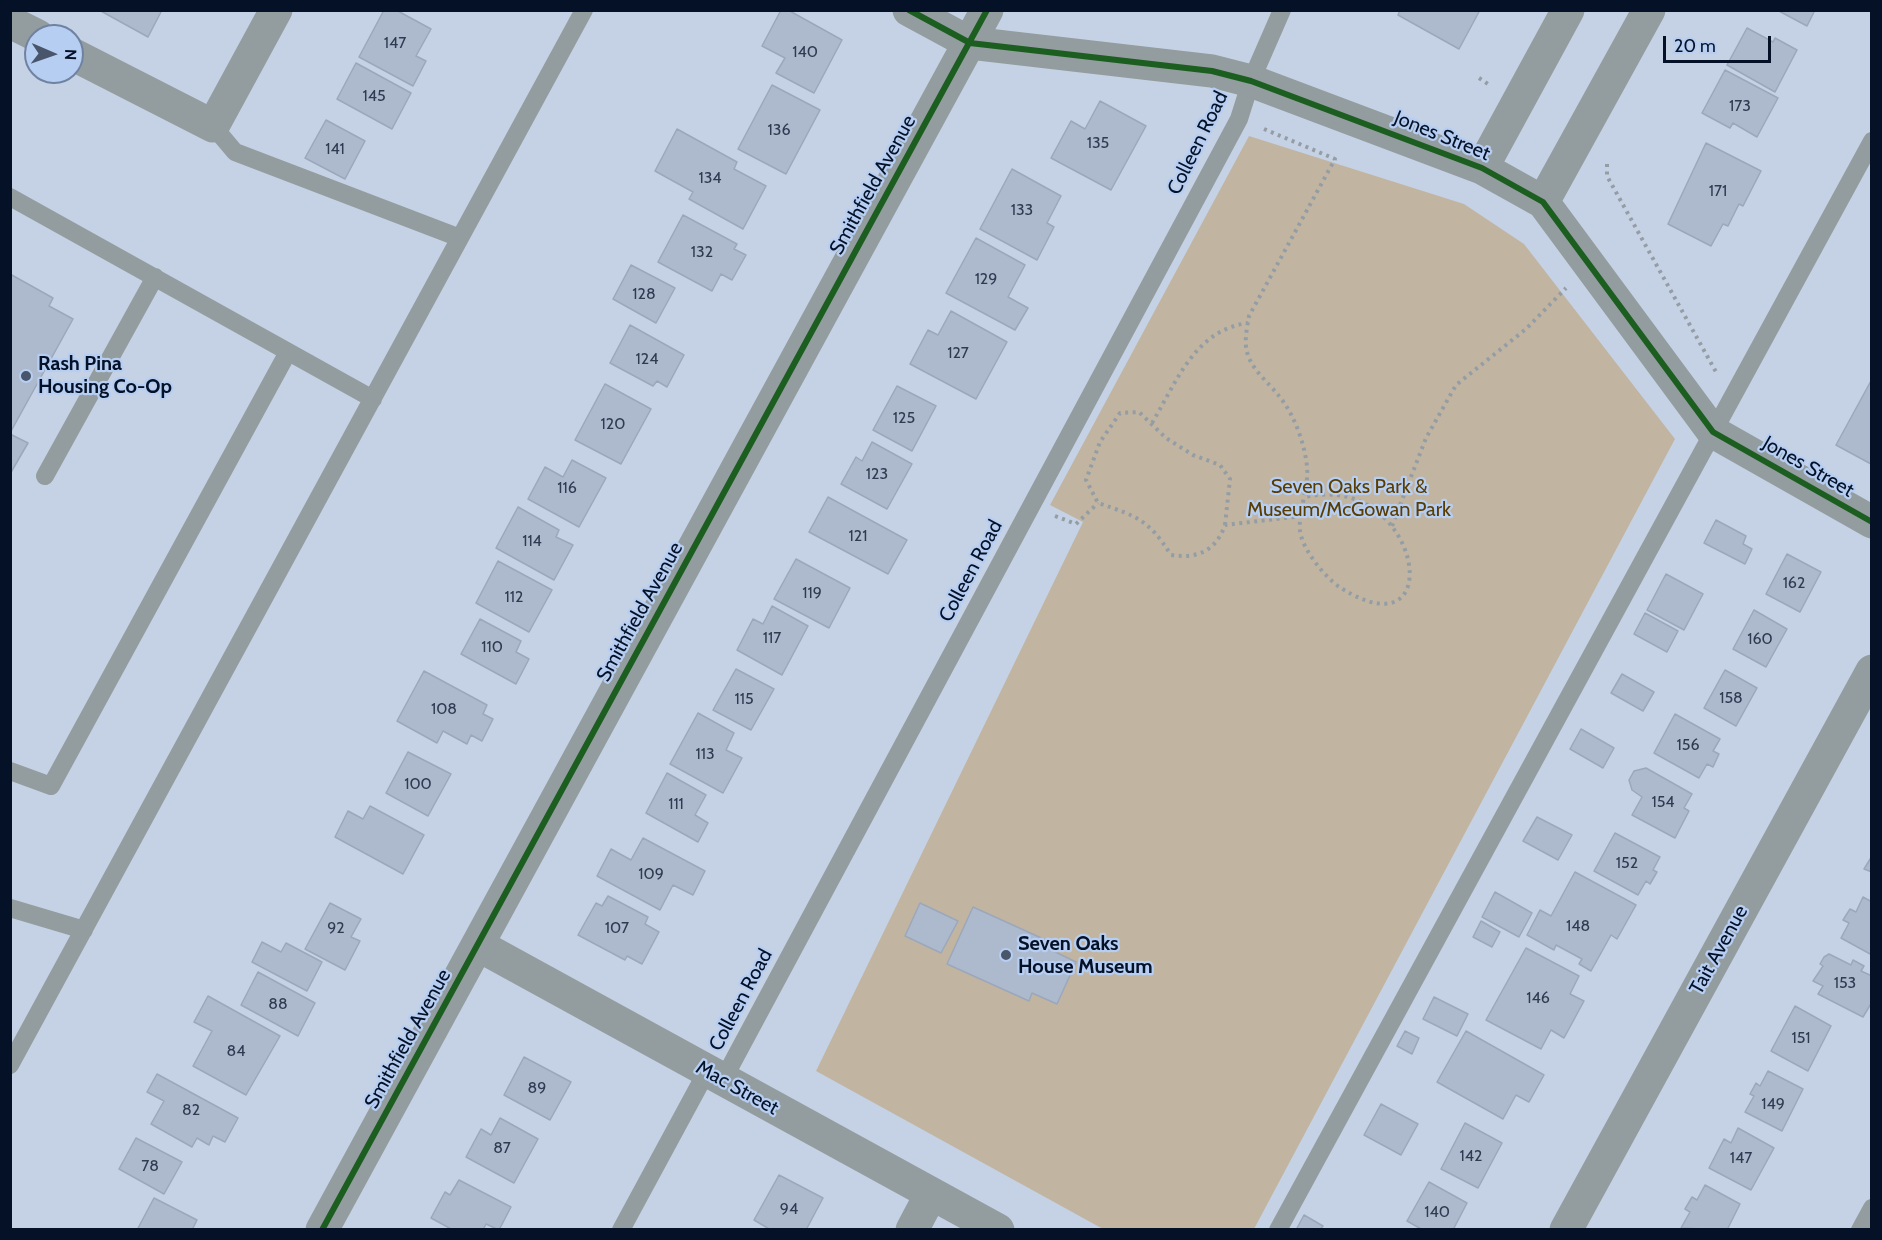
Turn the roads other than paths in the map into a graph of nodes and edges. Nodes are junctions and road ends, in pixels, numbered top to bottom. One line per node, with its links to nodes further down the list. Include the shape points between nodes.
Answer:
1 (276, 10): 13 (street)
2 (584, 10): 18 (lane)
3 (909, 10): 10 (street, Jones Street)
4 (987, 10): 10 (street, Smithfield Avenue)
5 (1282, 10): 12 (lane, Colleen Road)
6 (1568, 10): 15 (street)
7 (1649, 10): 17 (street)
8 (10, 22): 9 (street)
9 (24, 29)
10 (970, 43): 12 (street, Jones Street, via 1212,71); 29 (street, Smithfield Avenue)
11 (84, 60): 13 (street)
12 (1251, 81): 15 (street, Jones Street); 31 (lane, Colleen Road, via 1239,118 1031,506)
13 (213, 126): 18 (lane, via 235,152)
14 (1872, 141): 22 (lane)
15 (1482, 168): 17 (street, Jones Street)
16 (10, 197): 19 (lane)
17 (1543, 202): 22 (street, Jones Street)
18 (460, 238): 21 (lane)
19 (155, 278): 20 (lane); 23 (lane)
20 (288, 352): 21 (lane); 26 (lane, via 51,786)
21 (373, 399): 28 (lane)
22 (1713, 432): 24 (street, Jones Street); 38 (lane)
23 (45, 476)
24 (1872, 522)
25 (1872, 671): 39 (street, Tait Avenue)
26 (10, 771)
27 (10, 908): 28 (lane)
28 (84, 930): 30 (lane)
29 (478, 945): 31 (street, Mac Street); 35 (street, Smithfield Avenue)
30 (10, 1065)
31 (715, 1075): 32 (street, Mac Street); 36 (lane, Colleen Road)
32 (931, 1194): 34 (street, Mac Street); 37 (street)
33 (1872, 1208): 40 (lane)
34 (995, 1229)
35 (322, 1230)
36 (621, 1230)
37 (912, 1230)
38 (1278, 1230)
39 (1566, 1230)
40 (1860, 1230)

